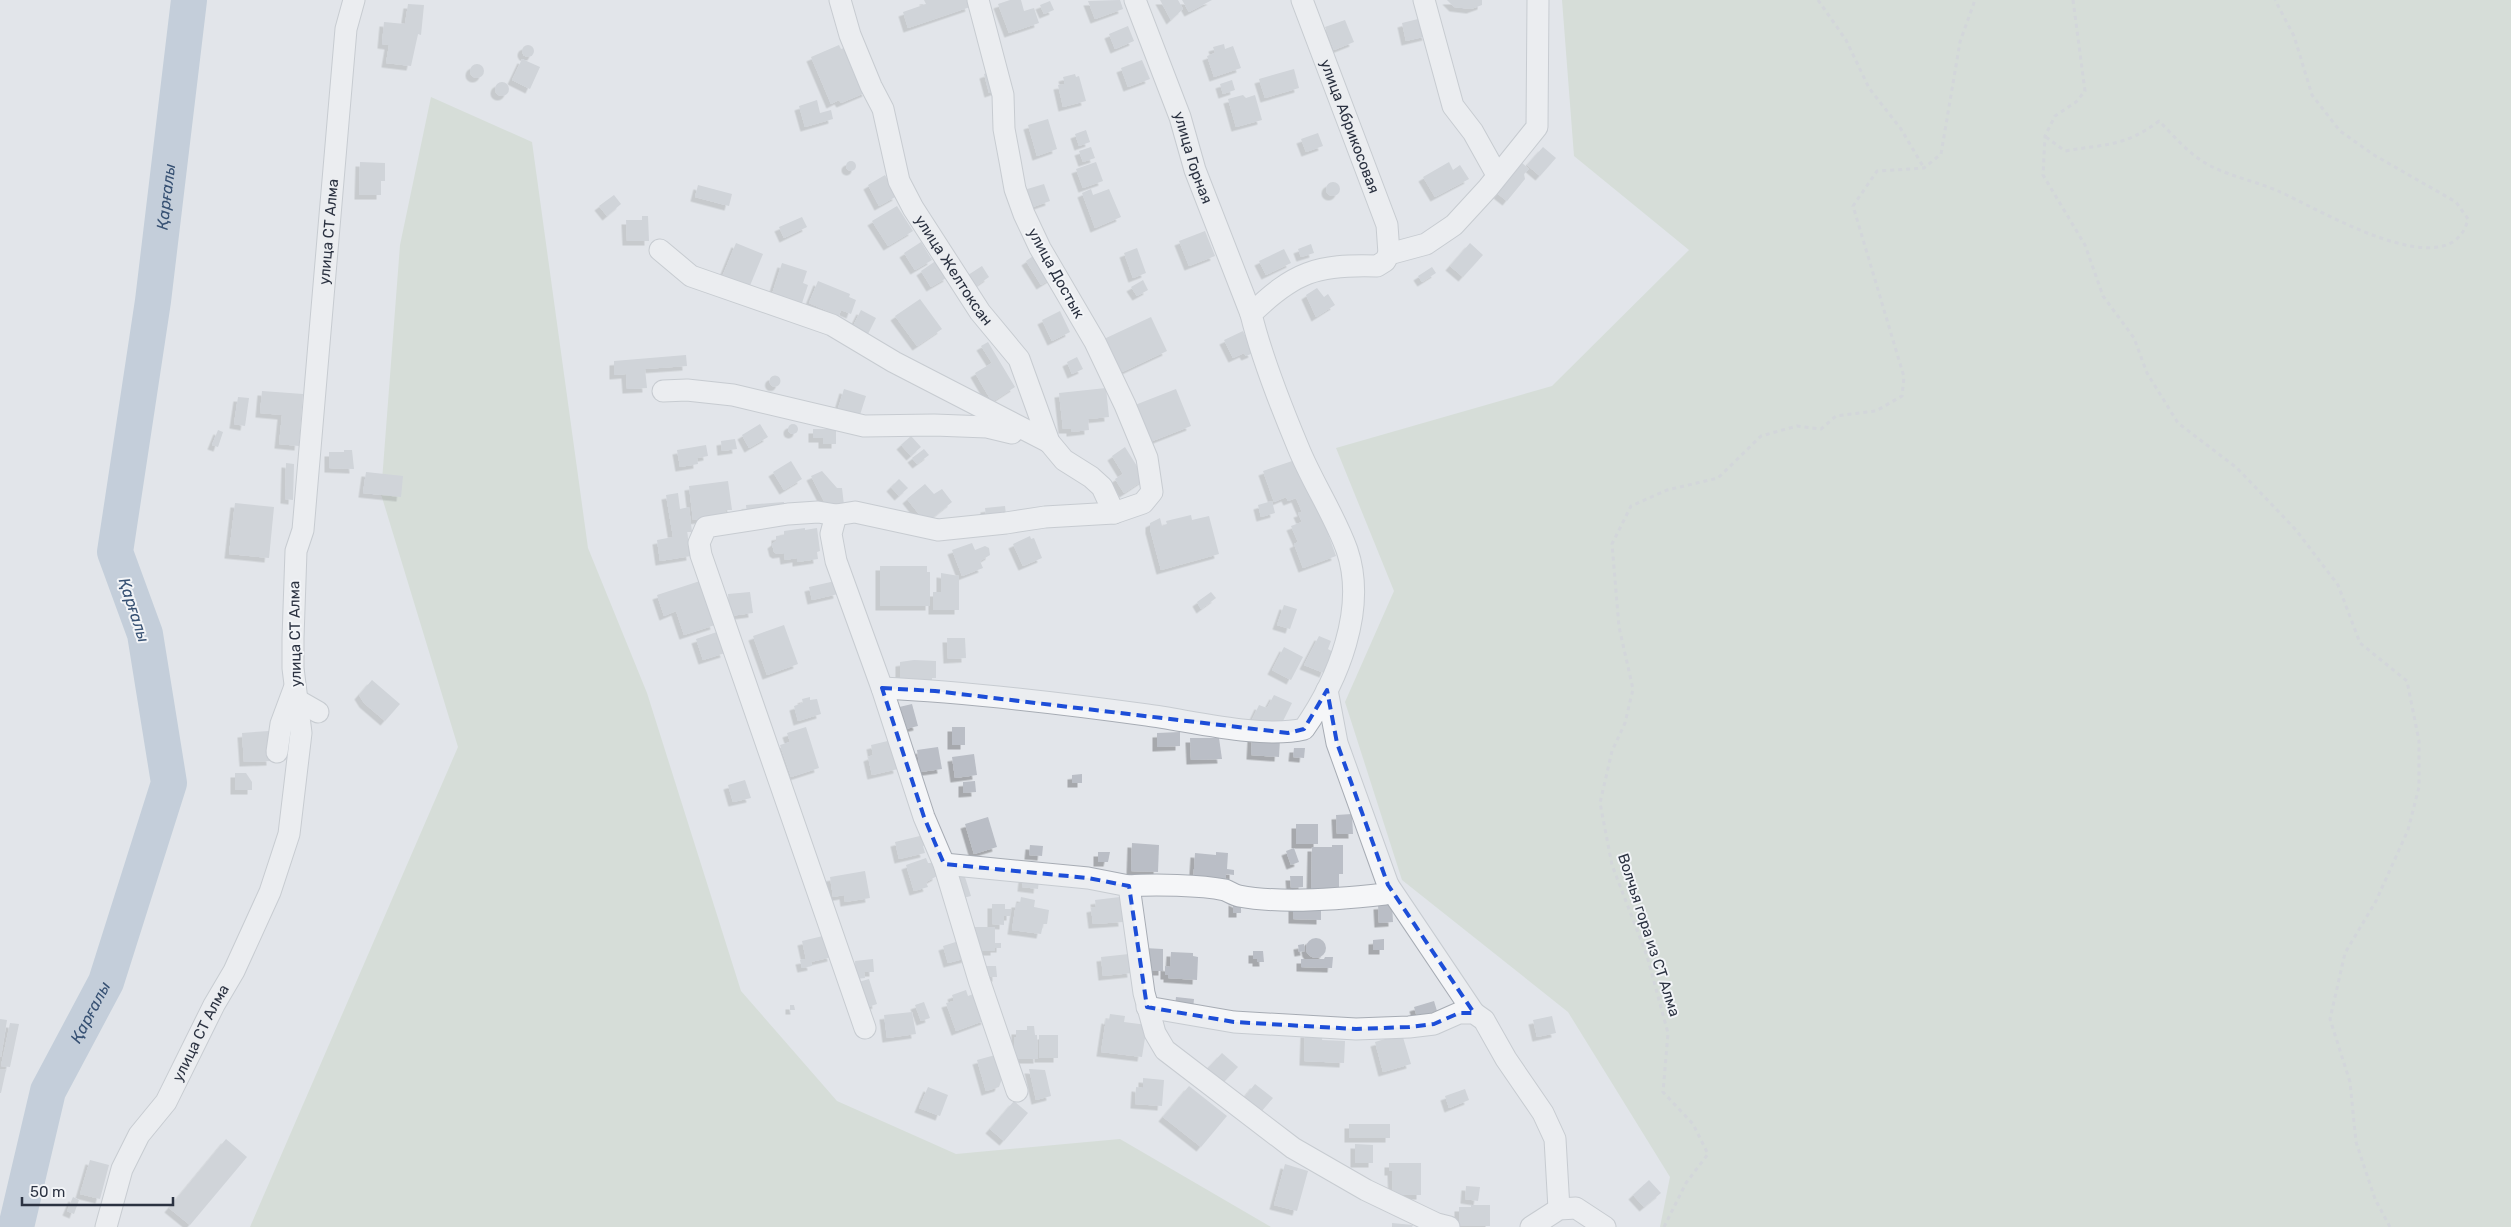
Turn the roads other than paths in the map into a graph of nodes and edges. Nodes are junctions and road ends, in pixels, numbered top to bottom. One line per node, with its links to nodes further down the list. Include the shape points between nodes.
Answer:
1 (354, 0): 18 (street, улица СТ Алма, via 346,29 303,530 296,551 292,638)
2 (840, 0): 13 (street, улица Желтоксан, via 857,52 884,109 899,181 930,237 980,312 1019,359)
3 (978, 0): 14 (street, улица Достык, via 1001,85 1010,161 1024,214 1040,248 1095,342 1126,405 1147,458 1152,492 1143,503)
4 (1136, 0): 11 (street, улица Горная, via 1180,117 1195,170)
5 (1302, 0): 10 (street, улица Абрикосовая, via 1387,226)
6 (1424, 0): 8 (street, via 1453,106 1473,132)
7 (1538, 0): 8 (street, via 1537,127)
8 (1497, 175): 10 (street, via 1454,226 1426,244)
9 (660, 250): 13 (street, via 692,276 832,325 894,362)
10 (1389, 254): 11 (street, via 1377,266 1316,269 1296,277)
11 (1251, 314): 17 (street, улица Горная, via 1260,351 1298,448 1343,542 1351,569 1350,630)
12 (662, 391): 13 (street, via 733,394 864,426 988,427)
13 (1049, 442): 14 (street, улица Желтоксан, via 1064,460 1102,487)
14 (1114, 513): 15 (street, улица Достык, via 1045,517 938,530 855,512)
15 (836, 515): 16 (street, via 830,534 836,561); 26 (street, улица Достык, via 818,512 788,514 716,524 706,528 699,542 700,555)
16 (882, 688): 17 (street, улица Горная, via 935,691 1144,715 1214,727 1288,733 1304,729); 21 (street, via 924,817)
17 (1327, 690): 22 (street, via 1337,743)
18 (296, 693): 19 (street); 20 (street, via 280,724); 29 (street, улица СТ Алма, via 301,733 296,789 289,834 270,892 234,971 166,1102 139,1135 122,1169)
19 (318, 712)
20 (277, 752)
21 (944, 864): 23 (street, via 1088,878); 27 (street)
22 (1388, 885): 23 (street, via 1385,894 1342,899 1263,898 1237,896 1225,890); 25 (street)
23 (1129, 886): 24 (street)
24 (1147, 1006): 25 (street, via 1234,1022 1356,1029 1434,1024 1459,1013); 30 (street, via 1155,1033 1165,1050 1293,1148 1366,1190)
25 (1474, 1013): 28 (street, via 1484,1020 1543,1113 1555,1139)
26 (865, 1028)
27 (1017, 1091)
28 (1559, 1209): 31 (street); 32 (street, via 1576,1208)
29 (106, 1227)
30 (1448, 1227)
31 (1531, 1227)
32 (1605, 1227)

